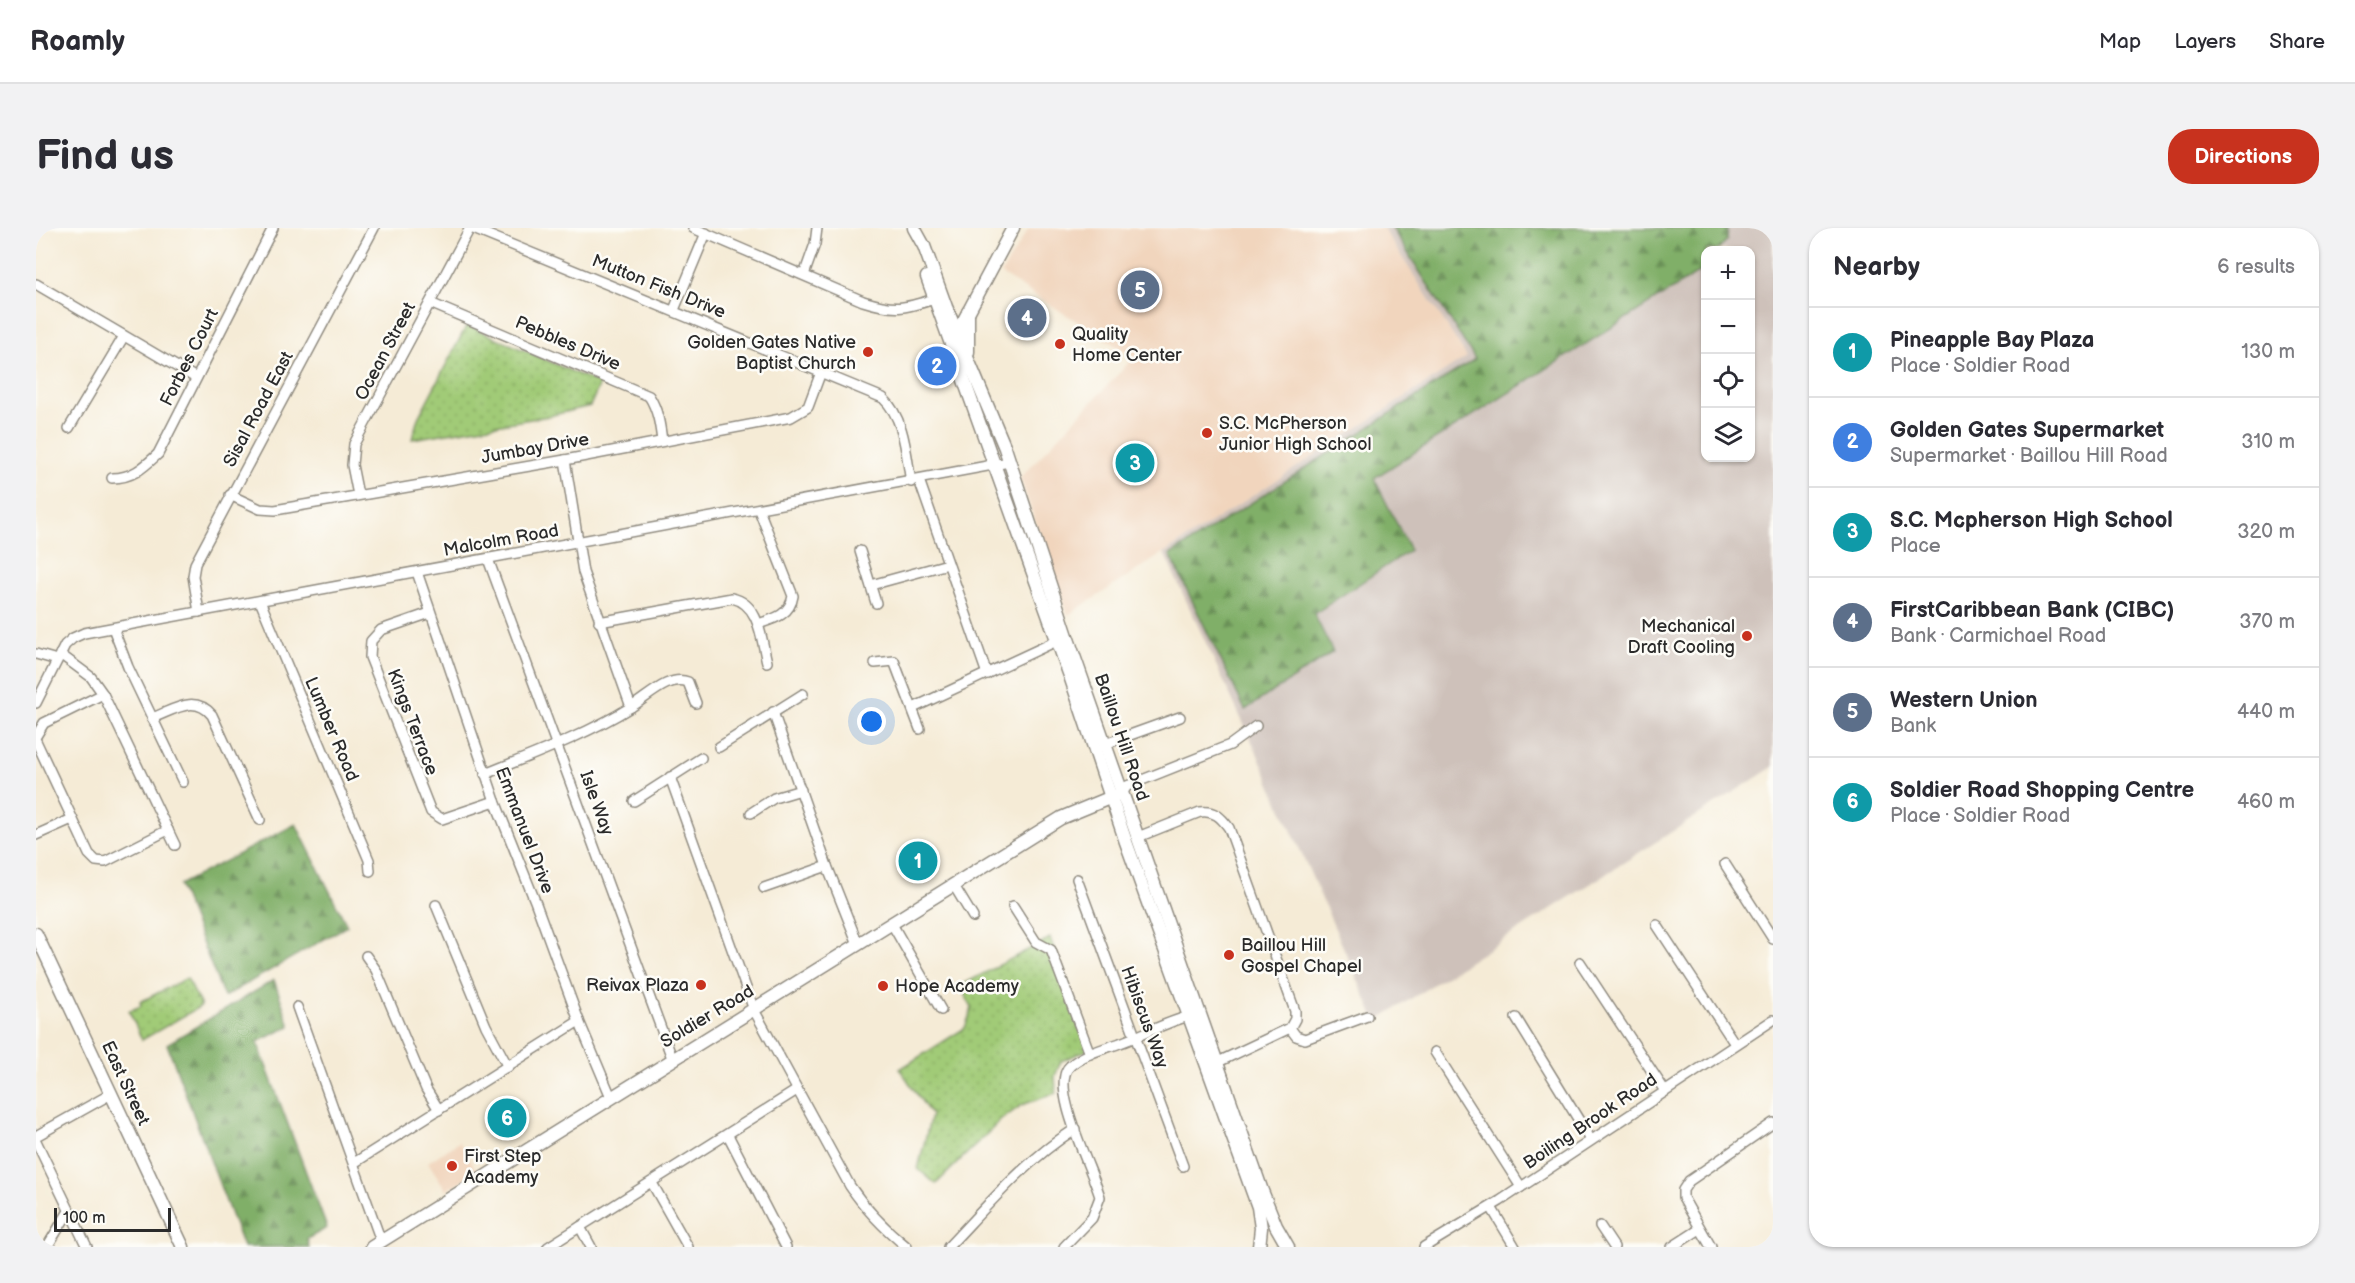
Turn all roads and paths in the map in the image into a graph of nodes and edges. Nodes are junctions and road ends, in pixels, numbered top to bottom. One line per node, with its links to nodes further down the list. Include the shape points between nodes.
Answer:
1 (273, 228): 20 (street, Forbes Court)
2 (374, 228): 28 (street, Sisal Road East)
3 (470, 228): 12 (street, Ocean Street); 13 (street, Mutton Fish Drive)
4 (693, 228): 7 (street)
5 (818, 228): 9 (street)
6 (1013, 228): 14 (main road)
7 (706, 233): 9 (street); 13 (street)
8 (916, 234): 11 (main road, Baillou Hill Road); 15 (main road, Baillou Hill Road)
9 (804, 275): 11 (street, via 888,308 906,308)
10 (36, 284): 16 (street)
11 (934, 299): 17 (main road, Baillou Hill Road)
12 (430, 303): 22 (street, Pebbles Drive, via 649,396 660,421); 29 (street, Ocean Street, via 354,444 352,465)
13 (674, 310): 19 (street, Mutton Fish Drive)
14 (968, 311): 15 (main road); 18 (main road)
15 (957, 332): 17 (main road); 18 (main road, Baillou Hill Road)
16 (124, 336): 20 (street); 21 (street)
17 (951, 346): 25 (main road, Baillou Hill Road)
18 (969, 358): 24 (main road, Baillou Hill Road)
19 (821, 372): 22 (street, Jumbay Drive, via 813,400 800,414); 27 (street, Mutton Fish Drive, via 870,391 890,404)
20 (196, 378): 26 (street, Forbes Court, via 158,454 138,472)
21 (69, 428)
22 (662, 441): 23 (street, Jumbay Drive)
23 (565, 460): 29 (street, Jumbay Drive); 31 (street)
24 (1009, 462): 25 (street, Malcolm Road); 44 (main road, Baillou Hill Road)
25 (995, 466): 27 (street, Malcolm Road); 44 (main road, Baillou Hill Road)
26 (112, 478)
27 (915, 481): 30 (street, Malcolm Road); 34 (street)
28 (230, 495): 29 (street, Jumbay Drive, via 260,509 275,510); 39 (street, Sisal Road East, via 195,564 193,576)
29 (358, 495)
30 (759, 510): 31 (street, Malcolm Road); 42 (street, via 793,596 786,612)
31 (577, 543): 33 (street, Malcolm Road); 41 (street)
32 (860, 551): 36 (street)
33 (488, 559): 35 (street, Malcolm Road); 63 (street, Isle Way)
34 (948, 564): 36 (street); 49 (street)
35 (417, 572): 37 (street, Malcolm Road); 40 (street, Emmanuel Drive)
36 (871, 585): 38 (street)
37 (260, 601): 39 (street, Malcolm Road); 83 (street, Lumber Road, via 369,860)
38 (876, 603)
39 (200, 612): 43 (street, Malcolm Road)
40 (430, 613): 67 (street, Emmanuel Drive); 72 (street, Kings Terrace, via 381,630 371,641 370,657 431,812 442,819)
41 (599, 622): 42 (street, via 732,598 748,606); 54 (street)
42 (758, 624): 47 (street)
43 (113, 628): 46 (street, Malcolm Road, via 73,638); 58 (street)
44 (1062, 639): 49 (street); 64 (main road, Baillou Hill Road); 70 (main road, Baillou Hill Road)
45 (36, 654): 46 (street)
46 (58, 657): 50 (street, via 91,677); 53 (street, Malcolm Road)
47 (767, 662)
48 (875, 663): 55 (street, via 894,660)
49 (987, 674): 55 (street)
50 (103, 694): 61 (street, via 44,723); 77 (street)
51 (803, 694): 56 (street)
52 (696, 703): 54 (street, via 688,682 678,680)
53 (36, 704)
54 (631, 707): 63 (street)
55 (913, 708): 60 (street)
56 (773, 712): 65 (street); 71 (street)
57 (1180, 717): 64 (street)
58 (152, 718): 69 (street); 76 (street, via 190,704 205,707 212,714)
59 (1256, 726): 70 (street, via 1230,745)
60 (920, 729)
61 (36, 736)
62 (36, 741): 75 (street)
63 (557, 744): 67 (street); 110 (street, Isle Way)
64 (1105, 744): 70 (main road, Baillou Hill Road)
65 (719, 747)
66 (701, 758): 68 (street)
67 (485, 774): 72 (street, Emmanuel Drive)
68 (670, 777): 73 (street); 98 (street)
69 (183, 782)
70 (1117, 789): 79 (main road, Baillou Hill Road); 85 (main road, Soldier Road); 100 (main road, Baillou Hill Road)
71 (801, 790): 74 (street, via 774,798); 82 (street)
72 (495, 801): 104 (street, Emmanuel Drive)
73 (634, 801)
74 (751, 813)
75 (72, 819): 77 (street, via 89,854 100,862); 78 (street)
76 (260, 820)
77 (168, 830): 80 (street)
78 (36, 836)
79 (1138, 837): 105 (street, via 1200,812 1217,814 1222,819 1295,1011); 111 (main road, Baillou Hill Road)
80 (175, 844)
81 (1725, 864): 93 (street)
82 (827, 866): 86 (street); 94 (street)
83 (370, 871)
84 (1077, 879): 106 (street, Hibiscus Way)
85 (953, 884): 89 (street); 90 (main road, Soldier Road)
86 (764, 888)
87 (436, 905): 112 (street, via 486,1026)
88 (1013, 906): 109 (street, via 1036,942 1051,950)
89 (973, 917)
90 (892, 924): 94 (main road, Soldier Road); 99 (street)
91 (1657, 925): 107 (street)
92 (36, 934): 115 (main road, East Street)
93 (1773, 939)
94 (858, 944): 98 (main road, Soldier Road)
95 (366, 956): 117 (street, via 376,970 426,1089)
96 (1580, 962): 114 (street)
97 (297, 1007): 124 (street)
98 (754, 1010): 110 (main road, Soldier Road); 113 (street)
99 (941, 1010)
100 (1190, 1016): 106 (street); 135 (main road, Baillou Hill Road, via 1258,1206)
101 (1367, 1016): 105 (street, via 1305,1039)
102 (1516, 1017): 122 (street)
103 (1773, 1020): 107 (street, Boiling Brook Road)
104 (579, 1021): 112 (street); 116 (street, Emmanuel Drive)
105 (1290, 1028): 111 (street)
106 (1134, 1038): 109 (street); 125 (street, Hibiscus Way)
107 (1735, 1044): 114 (street, Boiling Brook Road)
108 (1435, 1052): 127 (street)
109 (1090, 1054): 119 (street, via 1065,1072 1064,1092)
110 (672, 1058): 116 (main road, Soldier Road)
111 (1216, 1063): 133 (main road, Baillou Hill Road)
112 (508, 1067): 117 (street)
113 (797, 1090): 120 (street); 143 (street, via 863,1206)
114 (1665, 1091): 122 (street, Boiling Brook Road)
115 (111, 1094): 121 (street); 138 (main road, East Street)
116 (611, 1097): 134 (main road, Soldier Road)
117 (439, 1110): 124 (street)
118 (1773, 1124): 132 (street, via 1689,1181 1683,1198)
119 (1075, 1129): 144 (street, via 1016,1174); 145 (street, via 1100,1197 1092,1218)
120 (728, 1135): 126 (street); 142 (street)
121 (36, 1136)
122 (1591, 1140): 127 (street, Boiling Brook Road)
123 (36, 1141): 129 (street)
124 (354, 1163): 134 (street)
125 (1183, 1166)
126 (652, 1183): 131 (street); 141 (street)
127 (1521, 1187): 128 (street, Boiling Brook Road)
128 (1491, 1207): 147 (street, Boiling Brook Road); 148 (street)
129 (69, 1211): 136 (street); 137 (street)
130 (1600, 1226): 149 (street)
131 (580, 1227): 139 (street); 140 (street)
132 (1700, 1230): 150 (street); 151 (street)
133 (1281, 1235): 135 (main road); 146 (main road, Baillou Hill Road)
134 (377, 1244)
135 (1260, 1245)
136 (47, 1247)
137 (87, 1247)
138 (183, 1247)
139 (548, 1247)
140 (591, 1247)
141 (688, 1247)
142 (786, 1247)
143 (907, 1247)
144 (948, 1247)
145 (1064, 1247)
146 (1288, 1247)
147 (1424, 1247)
148 (1515, 1247)
149 (1614, 1247)
150 (1672, 1247)
151 (1711, 1247)

